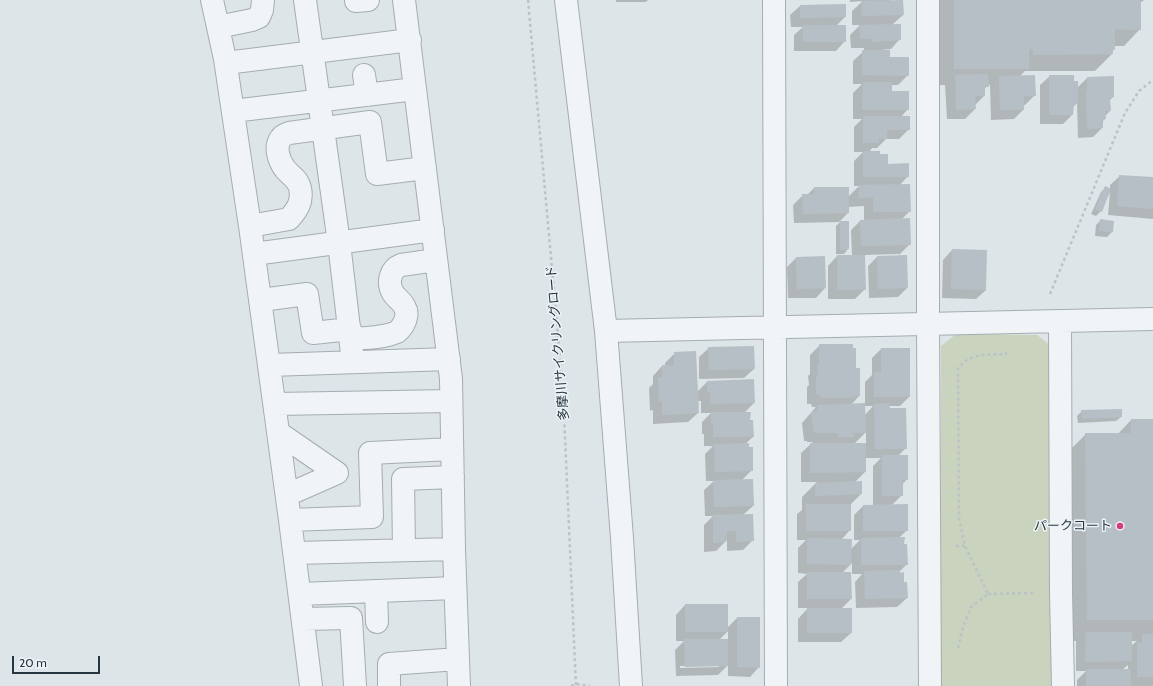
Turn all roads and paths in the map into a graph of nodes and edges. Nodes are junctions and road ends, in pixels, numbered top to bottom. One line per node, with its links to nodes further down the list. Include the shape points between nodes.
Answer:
1 (212, 0): 11 (street)
2 (263, 0): 11 (street, via 259,17)
3 (305, 0): 13 (street)
4 (356, 0): 5 (street)
5 (368, 0)
6 (404, 0): 12 (street)
7 (528, 0): 57 (path, 多摩川サイクリングロード, via 563,392)
8 (566, 0): 33 (street)
9 (774, 0): 32 (street)
10 (928, 0): 31 (street)
11 (218, 27): 14 (street)
12 (410, 40): 13 (street); 16 (street)
13 (312, 52): 14 (street); 17 (street)
14 (226, 63): 18 (street)
15 (1153, 80): 28 (path, via 1139,91 1125,113)
16 (415, 90): 17 (street, via 366,85); 20 (street)
17 (319, 101): 18 (street); 19 (street)
18 (233, 111): 21 (street)
19 (323, 128): 20 (street, via 370,122 377,174); 21 (street, via 282,136 278,144 278,153 280,162 300,187 301,199 298,208 289,219); 23 (street)
20 (425, 168): 22 (street)
21 (250, 226): 24 (street)
22 (433, 230): 23 (street); 25 (street)
23 (339, 242): 24 (street); 34 (street)
24 (254, 254): 26 (street)
25 (436, 260): 34 (street, via 401,265 391,273 391,288 405,306 407,313 399,331 388,335); 35 (street)
26 (261, 300): 34 (street, via 308,294 313,333); 37 (street)
27 (1153, 319): 29 (street)
28 (1039, 321): 29 (street); 30 (street)
29 (1060, 321): 50 (street)
30 (1005, 322): 31 (street); 52 (path, via 1006,354 980,355 958,368 959,519 965,546)
31 (928, 324): 32 (street); 66 (street)
32 (775, 327): 33 (street); 65 (street)
33 (606, 331): 64 (street)
34 (350, 334): 36 (street)
35 (449, 359): 36 (street); 38 (street)
36 (353, 362): 37 (street)
37 (270, 365): 39 (street)
38 (451, 401): 39 (street); 41 (street)
39 (275, 404): 40 (street)
40 (279, 433): 43 (street); 43 (street, via 338,473)
41 (452, 450): 42 (street); 44 (street, via 370,453 372,517)
42 (452, 477): 45 (street); 46 (street, via 403,479)
43 (287, 495): 44 (street)
44 (290, 520): 47 (street)
45 (454, 549): 46 (street); 48 (street)
46 (404, 550): 47 (street)
47 (295, 553): 51 (street)
48 (455, 588): 49 (street); 56 (street)
49 (376, 591): 51 (street); 54 (street)
50 (1062, 593): 52 (path); 67 (street)
51 (300, 594): 53 (street)
52 (988, 594): 55 (path, via 971,607)
53 (303, 620): 58 (street); 59 (street, via 351,618)
54 (377, 622)
55 (957, 651)
56 (458, 659): 60 (street, via 389,664); 61 (street)
57 (576, 685): 62 (path); 63 (path)
58 (311, 686)
59 (355, 686)
60 (389, 686)
61 (458, 686)
62 (571, 686)
63 (590, 686)
64 (631, 686)
65 (776, 686)
66 (930, 686)
67 (1063, 686)

